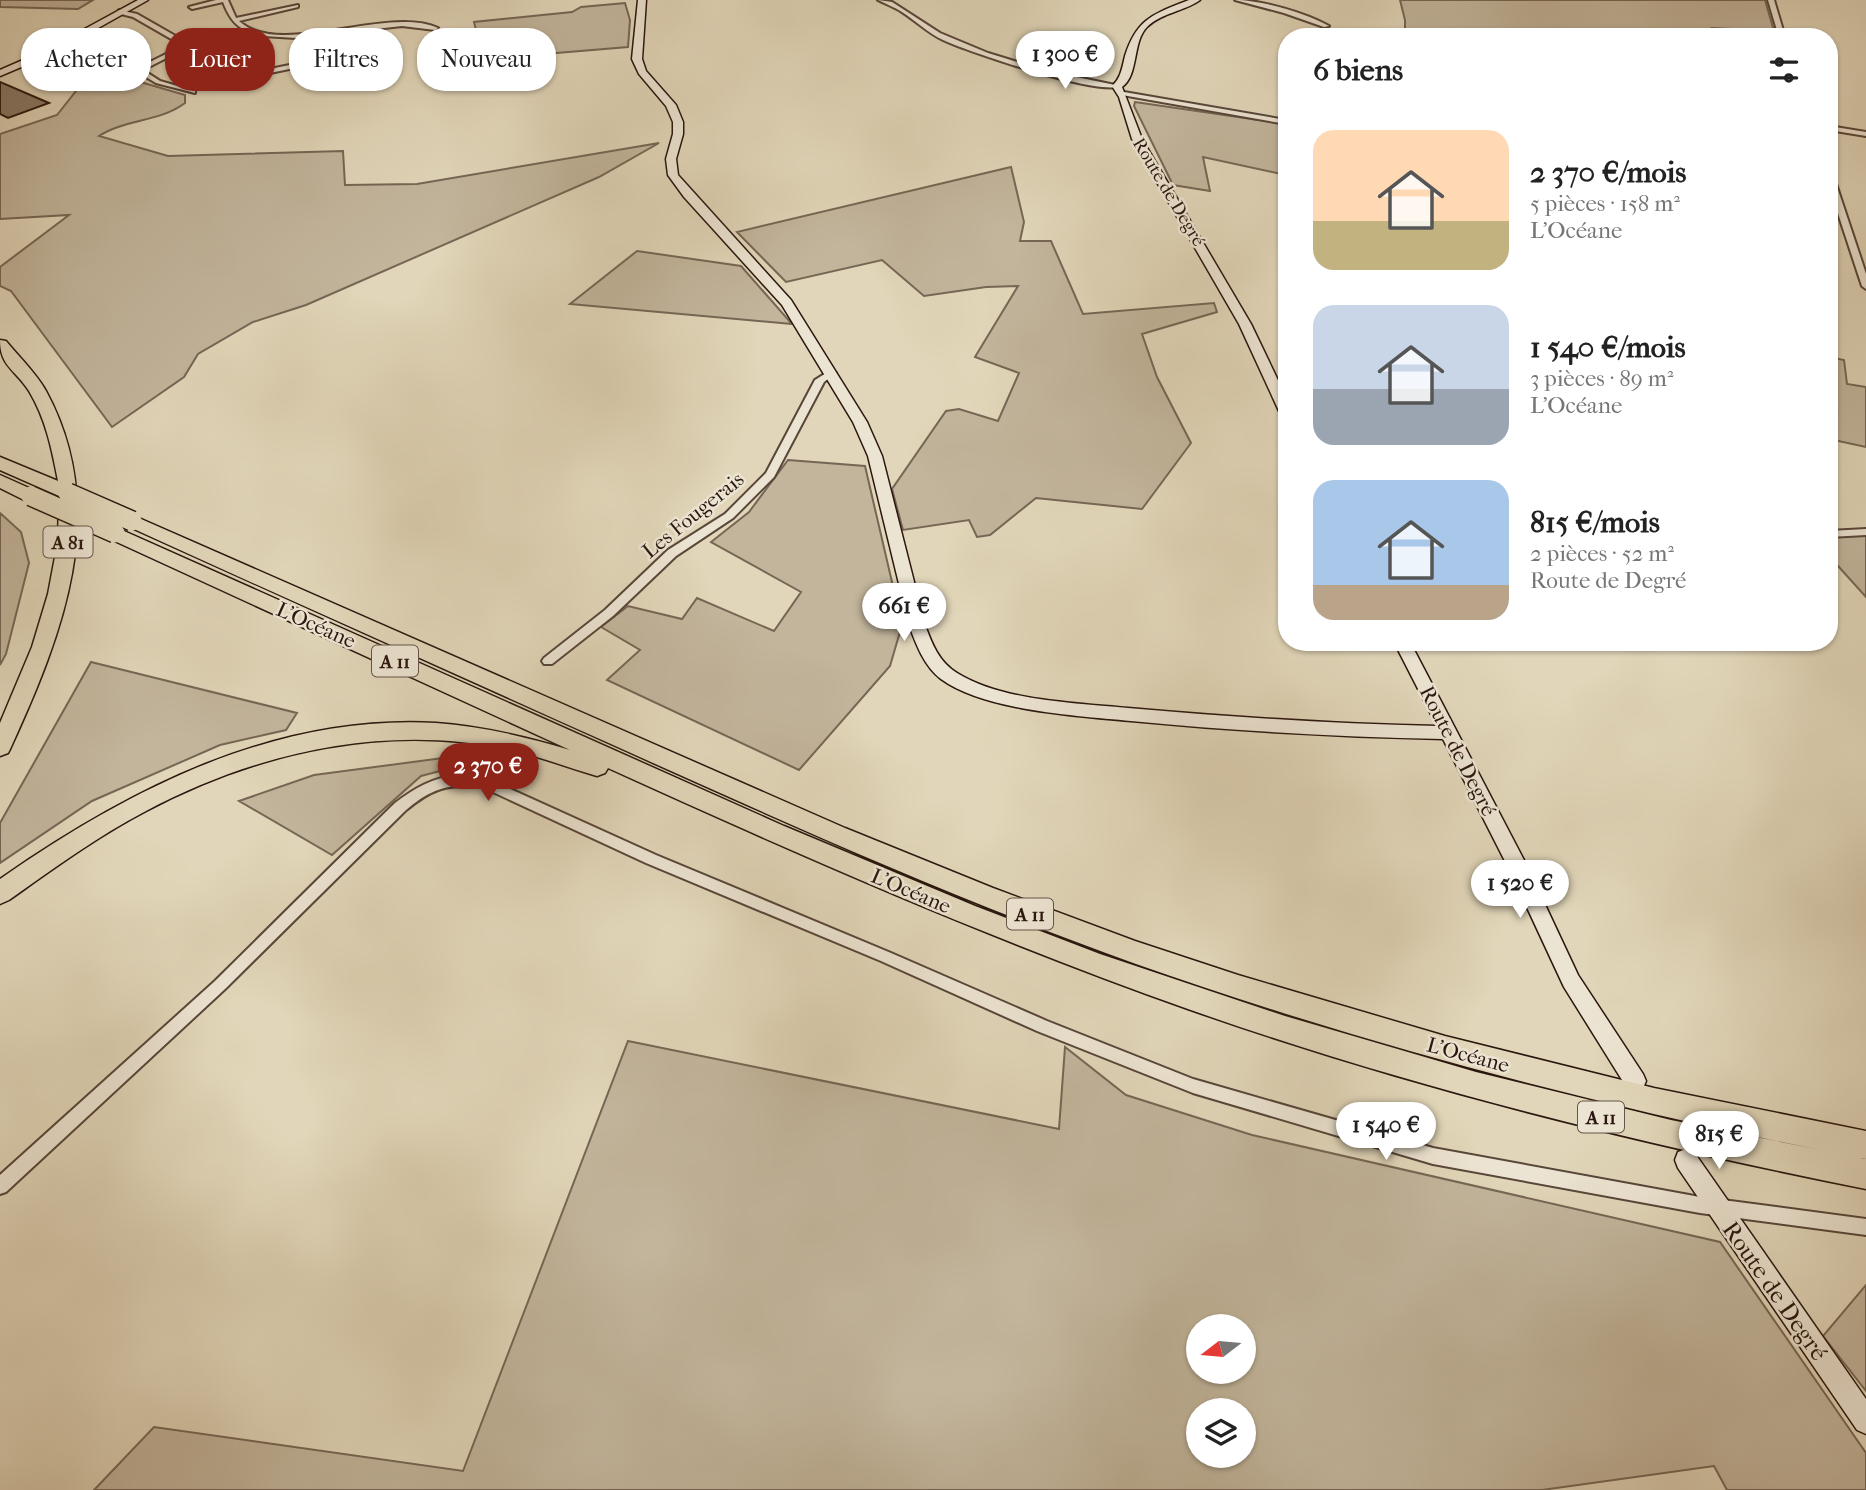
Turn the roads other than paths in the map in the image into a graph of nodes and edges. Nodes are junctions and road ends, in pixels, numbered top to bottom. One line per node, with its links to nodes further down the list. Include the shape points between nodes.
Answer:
1 (144, 0): 10 (street)
2 (225, 0): 9 (street); 11 (street)
3 (642, 0): 28 (street, via 637,59 678,122 673,175 787,303)
4 (881, 0): 20 (street, via 902,8 929,31 979,52)
5 (1196, 0): 20 (street, via 1137,30)
6 (1238, 0): 12 (street)
7 (1771, 0): 16 (street)
8 (296, 6): 11 (street)
9 (192, 7)
10 (120, 12): 19 (street); 21 (street, via 135,15 184,43 139,72)
11 (234, 20): 14 (street)
12 (1326, 26)
13 (363, 27): 15 (street, via 404,24); 17 (street); 18 (street, via 365,49 360,53)
14 (244, 28)
15 (435, 28)
16 (1779, 28)
17 (275, 35)
18 (275, 70)
19 (0, 74)
20 (1121, 90): 22 (street); 29 (street, Route de Degré, via 1129,124 1245,324)
21 (194, 92)
22 (1278, 120)
23 (1838, 129): 24 (street)
24 (1866, 134)
25 (1838, 215): 26 (street)
26 (1866, 286)
27 (0, 345): 38 (highway, A 81, via 27,375 61,438 69,532 49,635)
28 (831, 373): 36 (street, Les Fougerais, via 820,380 771,475 729,516 672,553); 37 (street, via 875,456 924,647 954,679 1043,706 1220,723)
29 (1278, 394)
30 (0, 463): 32 (highway, L’Océane / A 11, bridge, via 48,484)
31 (0, 481): 32 (highway, L’Océane / A 11, bridge)
32 (123, 527): 39 (highway, L’Océane / A 11); 42 (highway, L’Océane / A 11, via 845,838 1114,945 1294,1005 1524,1070)
33 (1866, 531): 34 (street)
34 (1838, 533)
35 (1407, 651): 37 (street, Route de Degré)
36 (548, 661)
37 (1448, 733): 41 (street, Route de Degré, via 1571,981)
38 (0, 747)
39 (676, 788): 40 (highway, via 639,783 575,759 477,734 433,730 344,735 296,743 202,772 101,823); 44 (highway, L’Océane / A 11, via 981,920 1237,1013 1517,1096)
40 (0, 893)
41 (1635, 1080)
42 (1866, 1145)
43 (1686, 1160): 46 (street, Route de Degré)
44 (1866, 1174)
45 (0, 1186): 46 (street, via 220,985 400,807 438,781 461,779 482,781 651,859 1193,1086 1433,1156)
46 (1716, 1206): 47 (street); 48 (street, Route de Degré)
47 (1866, 1227)
48 (1866, 1421)

